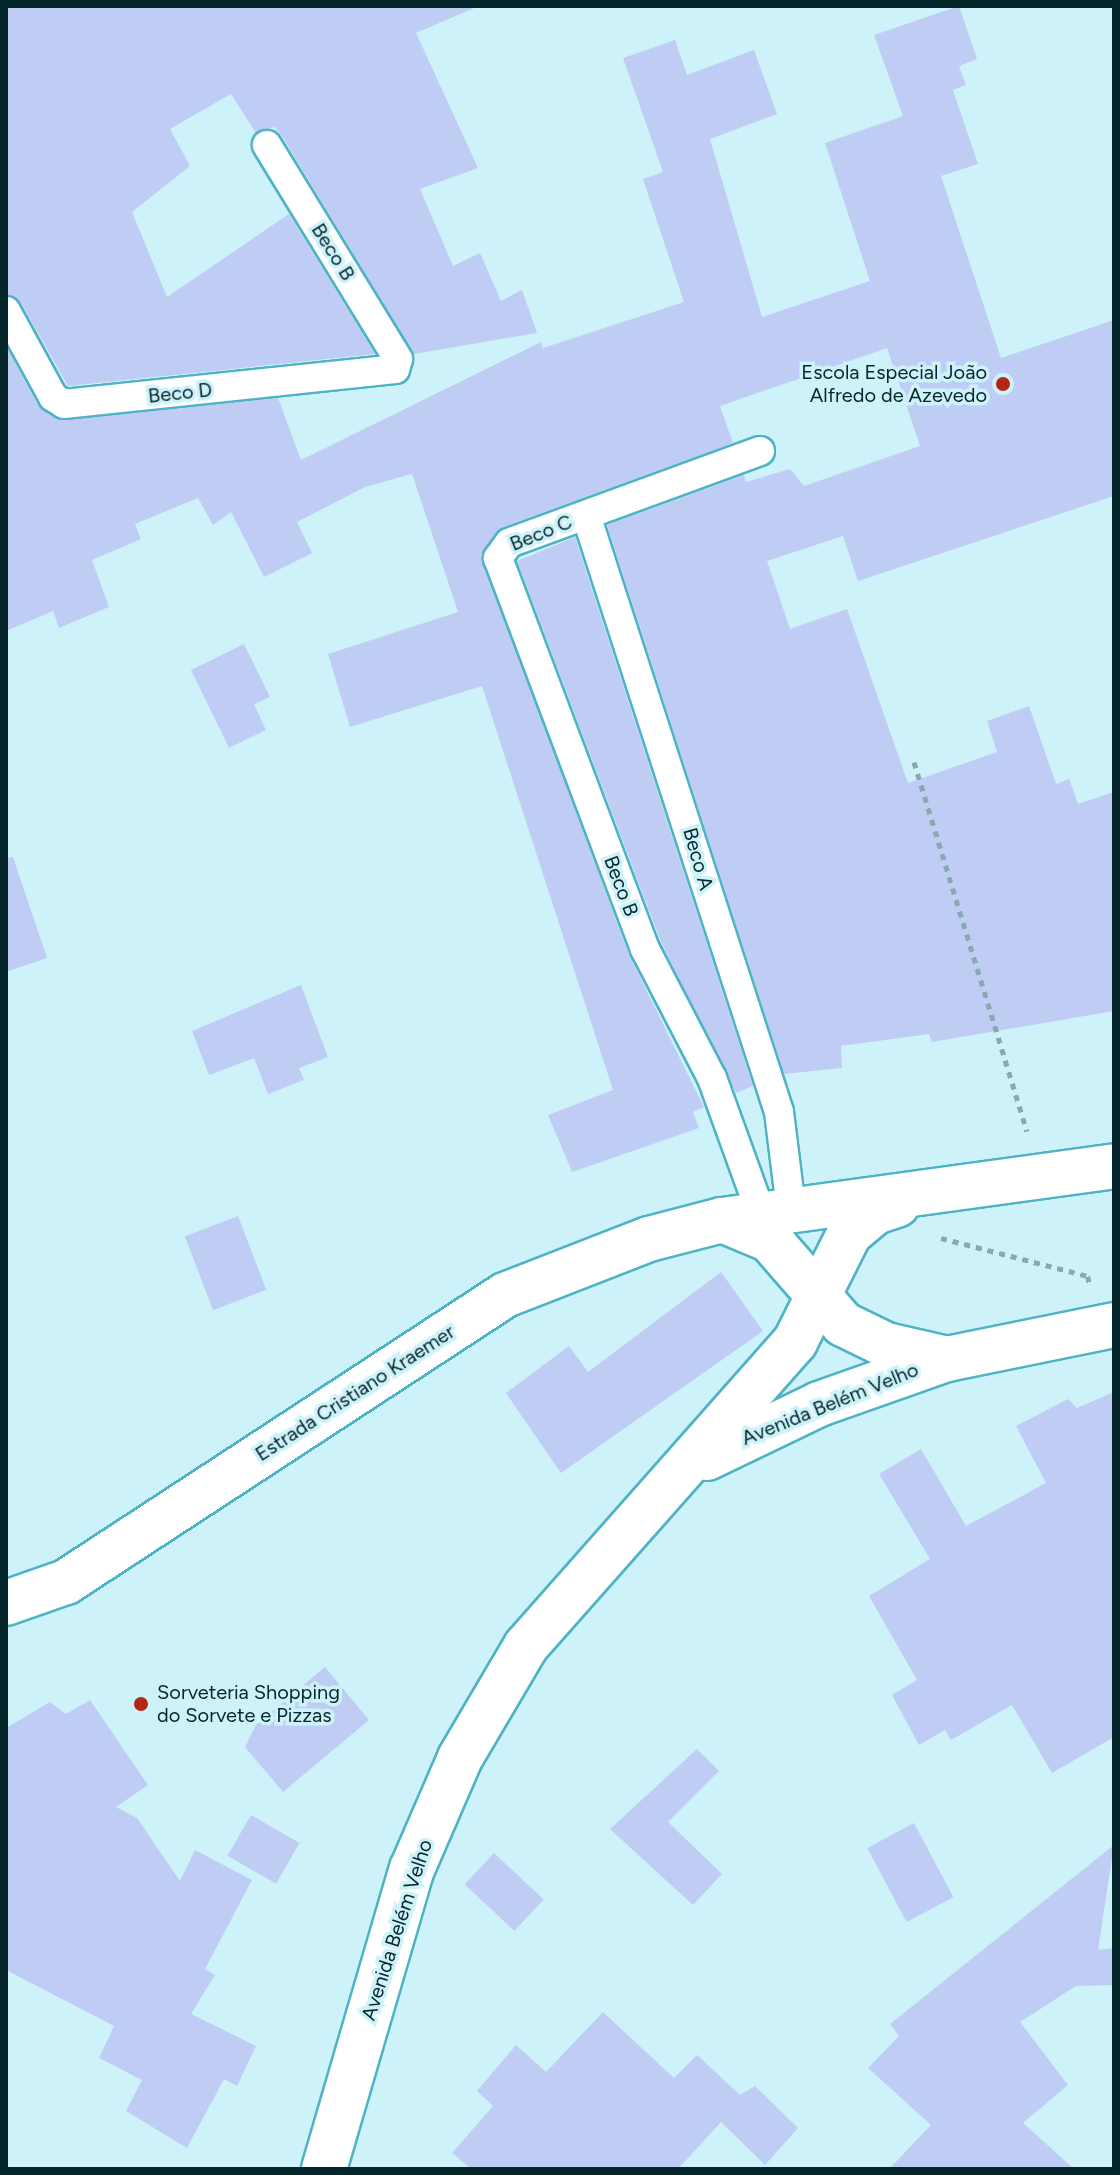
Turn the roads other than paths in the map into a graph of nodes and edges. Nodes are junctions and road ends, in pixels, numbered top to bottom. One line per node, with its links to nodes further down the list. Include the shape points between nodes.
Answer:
1 (267, 145): 3 (lane, Beco B)
2 (6, 311): 3 (lane, Beco D, via 64,404 387,372)
3 (398, 359)
4 (760, 451): 5 (lane)
5 (586, 515): 6 (lane, Beco C); 9 (lane, Beco A, via 779,1112)
6 (499, 553): 9 (lane, Beco B, via 645,949 712,1078)
7 (1114, 1166): 8 (main road)
8 (918, 1198): 9 (main road, Estrada Cristiano Kraemer); 10 (main road, Avenida Belém Velho, via 875,1212 849,1234 828,1265)
9 (758, 1214): 10 (main road, via 770,1240); 14 (main road, Estrada Cristiano Kraemer, via 649,1239 505,1295 66,1582)
10 (820, 1298): 12 (main road, via 843,1324 886,1345); 13 (main road, Avenida Belém Velho, via 775,1367)
11 (1108, 1324): 12 (main road, Avenida Belém Velho)
12 (947, 1359): 13 (main road, Avenida Belém Velho, via 751,1433)
13 (674, 1477): 15 (main road, Avenida Belém Velho, via 526,1646 460,1758 412,1869)
14 (6, 1603)
15 (324, 2169)

